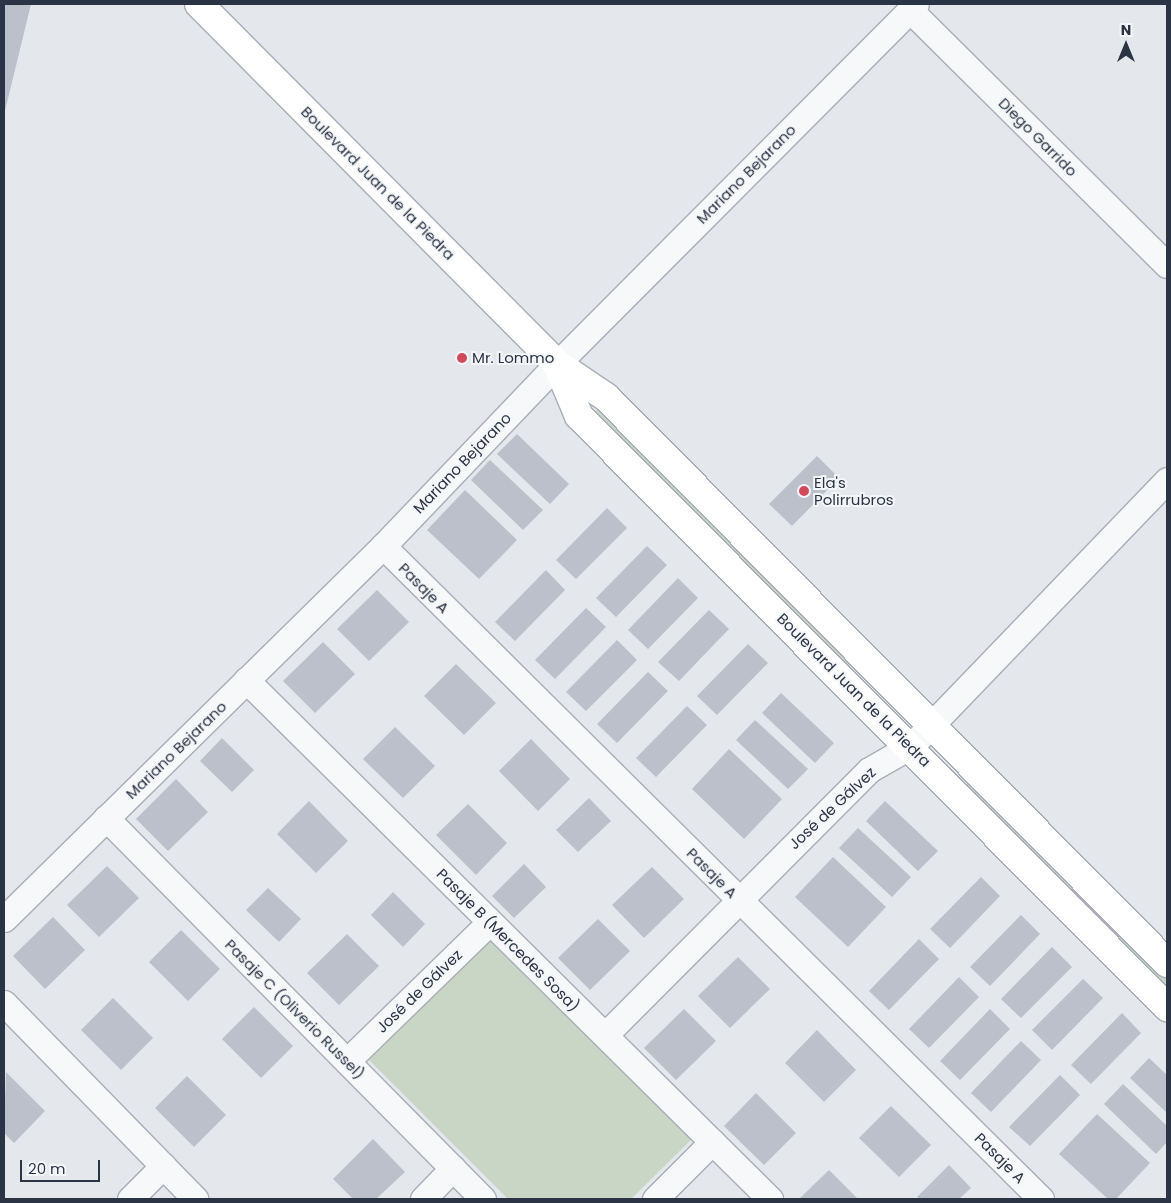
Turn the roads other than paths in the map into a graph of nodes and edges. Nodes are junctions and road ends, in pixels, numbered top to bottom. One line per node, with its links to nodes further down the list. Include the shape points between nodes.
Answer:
1 (199, 4): 4 (main road, Boulevard Juan de la Piedra)
2 (913, 7): 3 (street, Diego Garrido); 4 (street, Mariano Bejarano)
3 (1167, 265)
4 (557, 364): 6 (street, Mariano Bejarano); 8 (main road, Boulevard Juan de la Piedra, via 606,397); 9 (main road, Boulevard Juan de la Piedra, via 579,416)
5 (1167, 480): 8 (street, José de Gálvez)
6 (383, 546): 7 (street, Mariano Bejarano); 11 (street, Pasaje A)
7 (246, 680): 10 (street, Mariano Bejarano); 13 (street, Pasaje B (Mercedes Sosa))
8 (932, 724): 9 (street, José de Gálvez); 14 (main road, Boulevard Juan de la Piedra)
9 (911, 746): 11 (street, José de Gálvez, via 869,770); 16 (main road, Boulevard Juan de la Piedra)
10 (106, 818): 12 (street, Mariano Bejarano); 18 (street, Pasaje C (Oliverio Russel))
11 (738, 899): 17 (street, José de Gálvez); 28 (street, Pasaje A)
12 (4, 919)
13 (490, 922): 17 (street, Pasaje B (Mercedes Sosa)); 18 (street, José de Gálvez)
14 (1167, 963)
15 (4, 1003): 20 (street)
16 (1167, 1007)
17 (604, 1035): 19 (street, Pasaje B (Mercedes Sosa))
18 (347, 1061): 21 (street, Pasaje C (Oliverio Russel))
19 (712, 1142): 26 (street); 27 (street, Pasaje B (Mercedes Sosa))
20 (163, 1166): 22 (street); 23 (street)
21 (453, 1168): 24 (street); 25 (street, Pasaje C (Oliverio Russel))
22 (130, 1199)
23 (195, 1199)
24 (423, 1199)
25 (483, 1199)
26 (655, 1199)
27 (770, 1199)
28 (1041, 1199)

